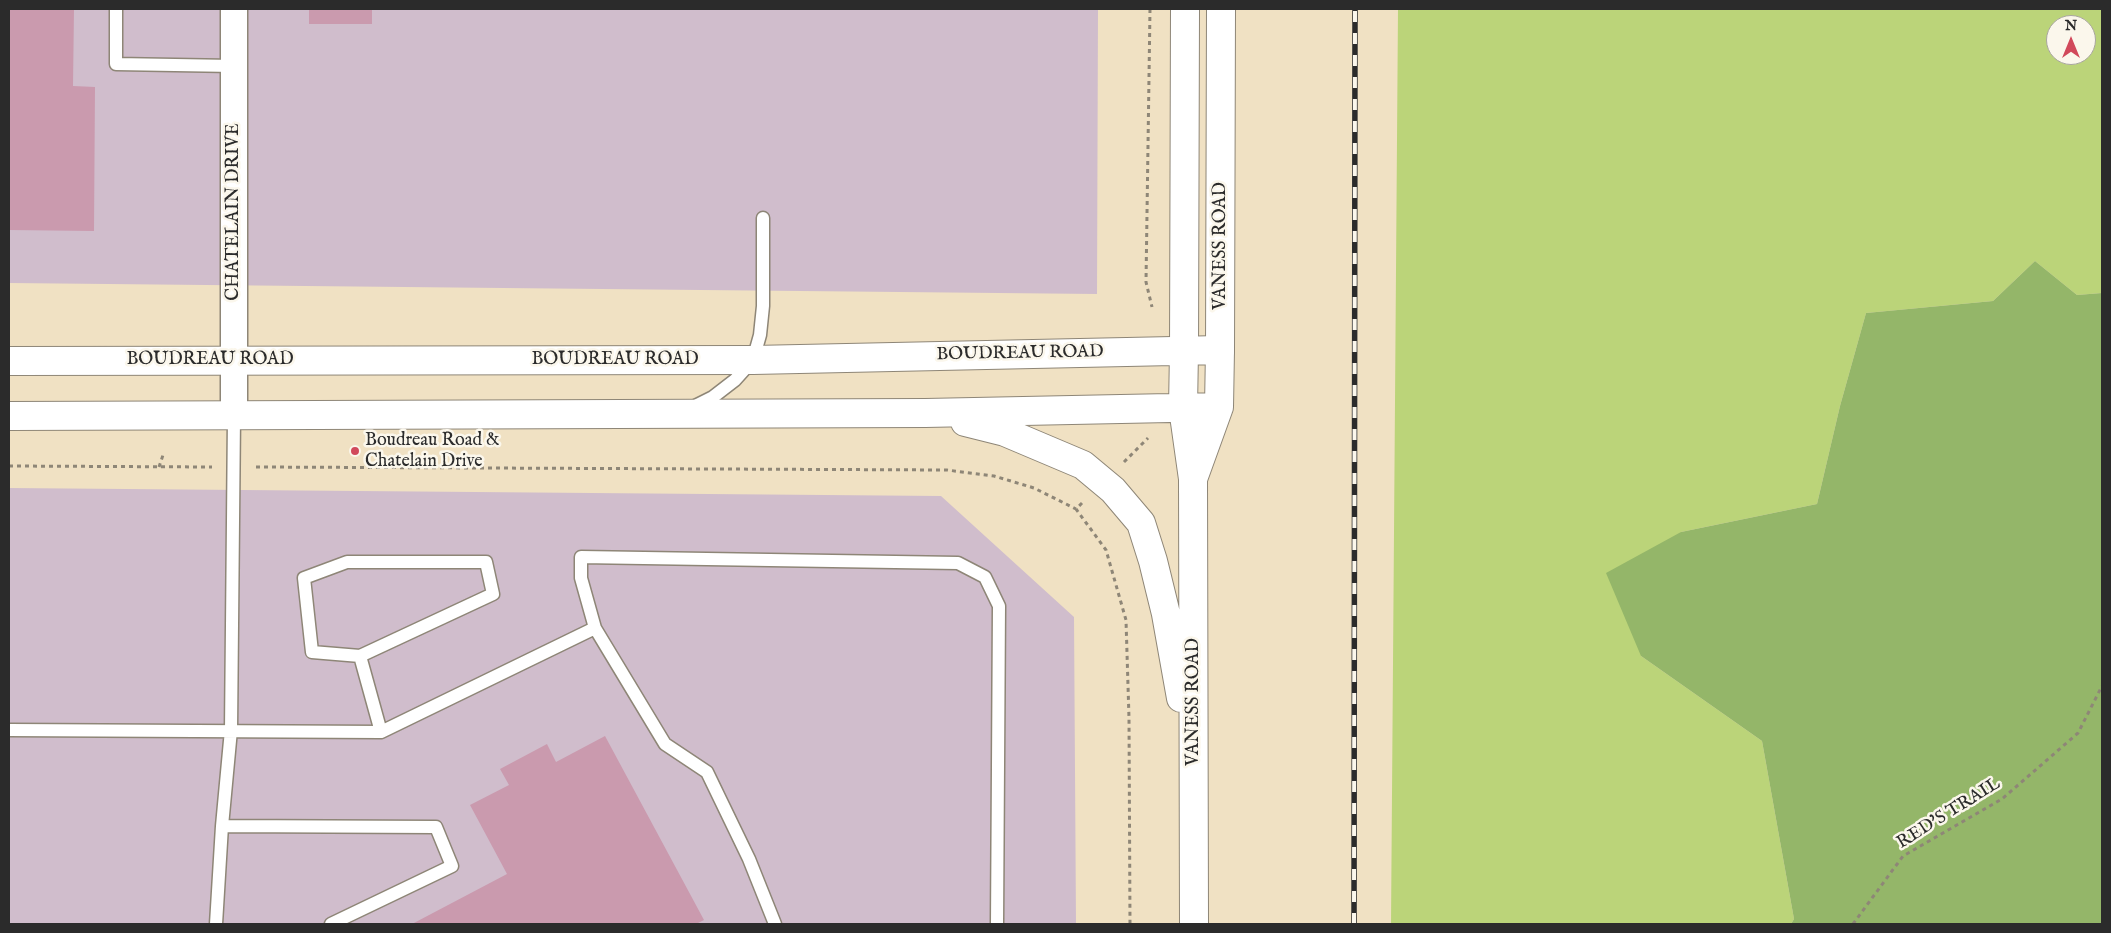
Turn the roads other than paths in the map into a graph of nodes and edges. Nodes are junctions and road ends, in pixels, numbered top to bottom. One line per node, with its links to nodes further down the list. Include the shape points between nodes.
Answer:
1 (116, 9): 5 (lane, via 116,64)
2 (234, 9): 5 (street, CHATELAIN DRIVE)
3 (1185, 9): 8 (main road, VANESS ROAD)
4 (1221, 9): 7 (main road, VANESS ROAD)
5 (234, 66): 9 (street, CHATELAIN DRIVE)
6 (763, 218): 10 (lane, via 763,306)
7 (1220, 350): 8 (main road, BOUDREAU ROAD); 12 (main road, VANESS ROAD)
8 (1184, 351): 10 (main road, BOUDREAU ROAD); 13 (main road, VANESS ROAD)
9 (234, 360): 10 (main road, BOUDREAU ROAD); 11 (main road, BOUDREAU ROAD); 17 (street, CHATELAIN DRIVE)
10 (753, 360): 14 (lane, via 735,380)
11 (9, 361)
12 (1219, 407): 13 (main road); 18 (main road, VANESS ROAD)
13 (1183, 408): 15 (main road); 18 (main road, VANESS ROAD)
14 (682, 413): 15 (main road); 17 (main road)
15 (925, 413): 24 (main road, via 1005,432 1083,465 1113,490 1141,523 1166,614)
16 (9, 416): 17 (main road)
17 (234, 416): 22 (lane)
18 (1193, 479): 24 (main road, VANESS ROAD)
19 (595, 628): 23 (lane); 28 (lane, via 665,744 707,772 749,859); 29 (lane, via 581,578 581,558 958,563 985,577 999,606)
20 (360, 656): 20 (lane, via 312,652 304,578 347,562 486,562 493,594); 23 (lane)
21 (9, 730): 22 (lane)
22 (230, 730): 23 (lane); 25 (lane)
23 (381, 732)
24 (1194, 771): 30 (main road, VANESS ROAD)
25 (222, 826): 26 (lane); 27 (lane, via 436,827 452,866)
26 (216, 924)
27 (331, 924)
28 (775, 924)
29 (997, 924)
30 (1194, 924)

